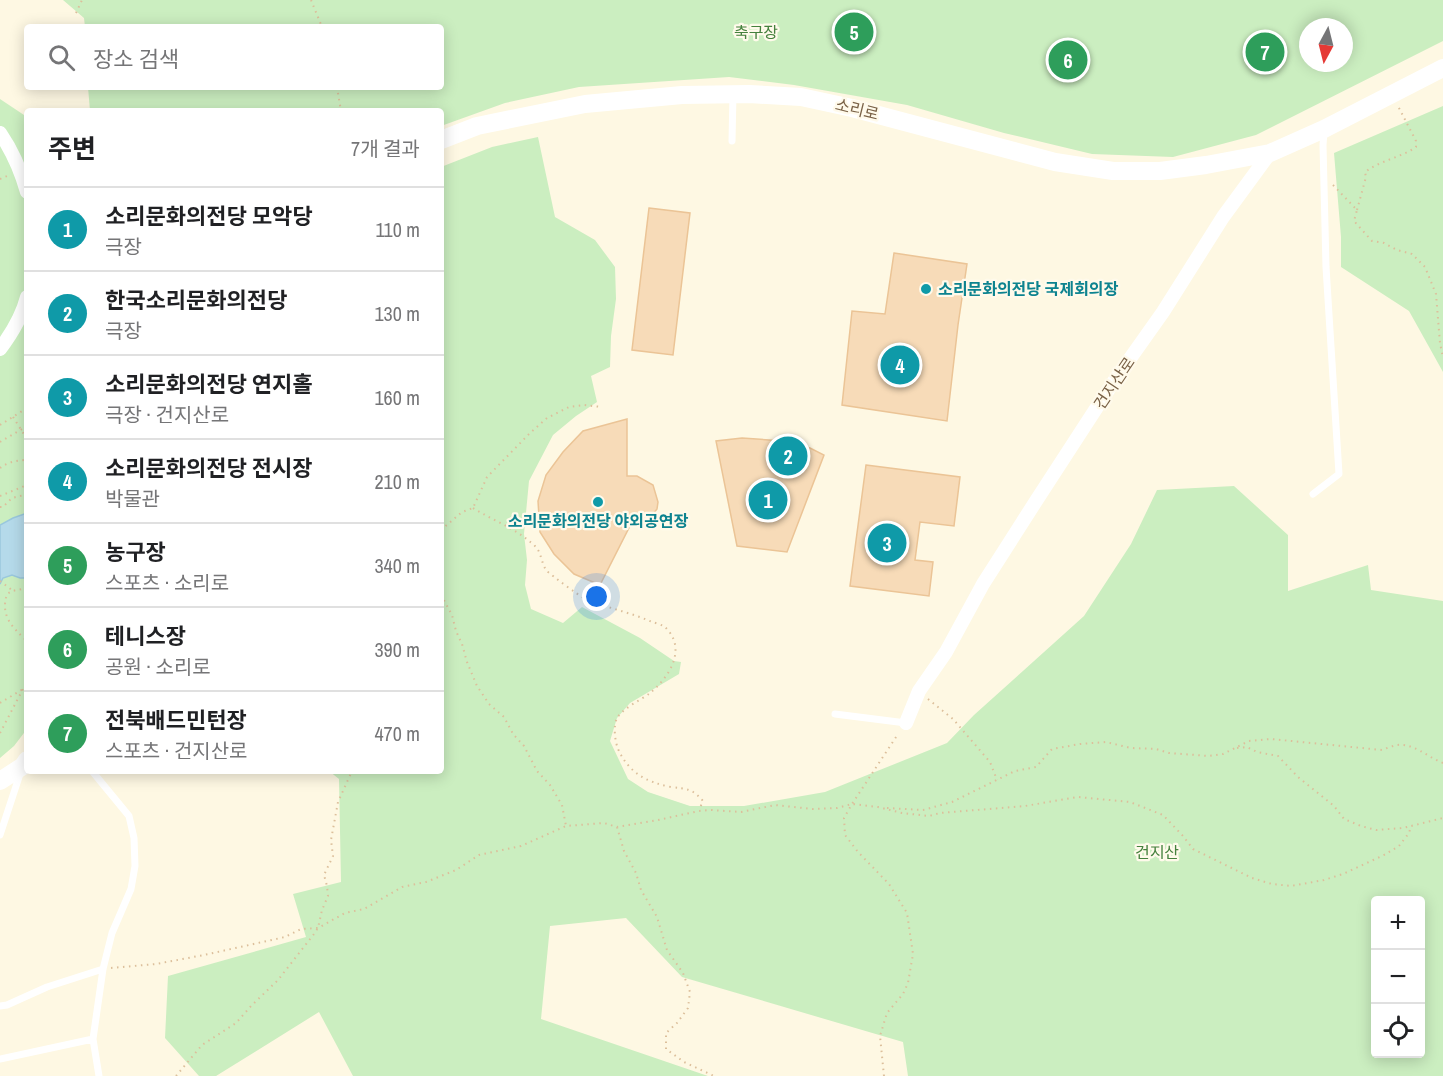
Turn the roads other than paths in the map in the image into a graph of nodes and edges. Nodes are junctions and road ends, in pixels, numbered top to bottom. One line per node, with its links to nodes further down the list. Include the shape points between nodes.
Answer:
1 (1443, 68): 3 (street, 건지산로)
2 (733, 94): 5 (street, 소리로, via 585,104 477,126); 6 (lane); 7 (street, 소리로, via 801,97 1055,162 1113,171 1160,171)
3 (1324, 129): 7 (street, 건지산로); 11 (lane, via 1327,278 1339,474)
4 (0, 133): 8 (street)
5 (444, 139)
6 (732, 141)
7 (1270, 153): 13 (street, 건지산로, via 1223,216 983,584 946,652 919,691)
8 (24, 181)
9 (24, 309): 10 (street)
10 (0, 349)
11 (1313, 494)
12 (835, 714): 13 (lane)
13 (906, 723)
14 (24, 764): 17 (street)
15 (24, 766): 18 (lane)
16 (94, 774): 19 (lane, via 129,816 134,838 131,889 112,933)
17 (0, 781)
18 (0, 836)
19 (103, 969): 20 (lane); 21 (lane)
20 (0, 1006)
21 (93, 1039): 22 (lane); 23 (lane)
22 (0, 1059)
23 (99, 1076)

